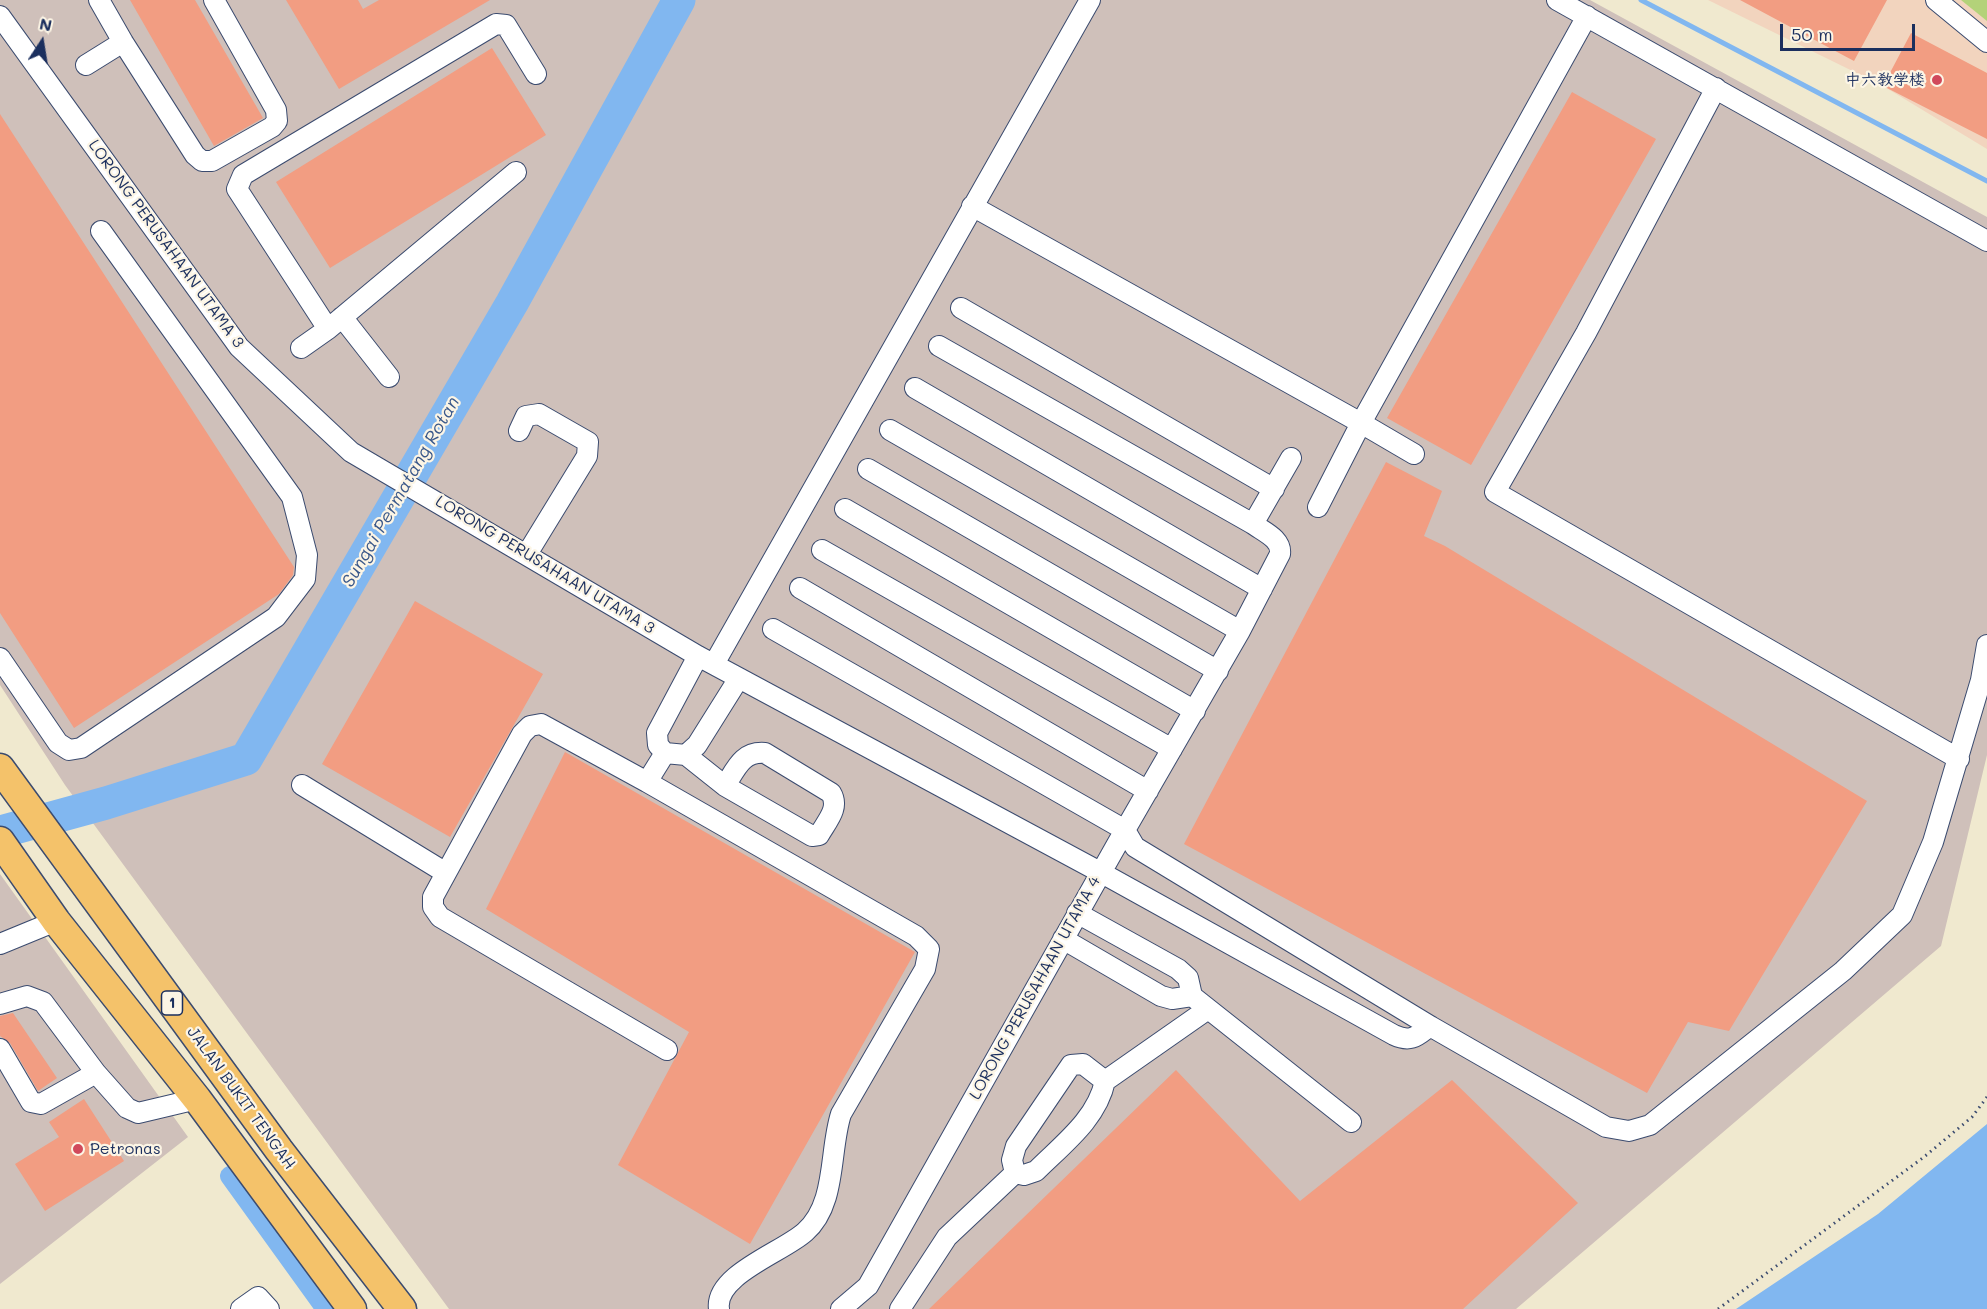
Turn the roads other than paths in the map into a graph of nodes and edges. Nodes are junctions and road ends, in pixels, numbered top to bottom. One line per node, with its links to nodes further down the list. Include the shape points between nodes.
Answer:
1 (99, 0): 8 (street)
2 (214, 0): 8 (street, via 276,110 277,121 212,161 202,161 195,155)
3 (1090, 0): 14 (street)
4 (1557, 0): 7 (street)
5 (1936, 0): 9 (street)
6 (0, 16): 34 (street, LORONG PERUSAHAAN UTAMA 3, via 239,347 351,452)
7 (1587, 16): 12 (street); 23 (street)
8 (123, 42): 10 (street)
9 (1987, 42)
10 (86, 65)
11 (536, 74): 18 (street, via 506,26 496,24 243,175 237,189)
12 (1716, 88): 16 (street); 47 (street, via 1586,333 1495,492)
13 (516, 172): 18 (street)
14 (972, 206): 23 (street); 41 (street)
15 (101, 231): 40 (street, via 292,497 307,555 305,579 276,617 81,748 69,750 58,743)
16 (1987, 241)
17 (961, 308): 29 (street)
18 (335, 323): 20 (street); 21 (street)
19 (939, 346): 32 (street)
20 (301, 348)
21 (389, 377)
22 (915, 388): 36 (street)
23 (1362, 423): 26 (street); 30 (street)
24 (890, 430): 38 (street)
25 (519, 431): 34 (street, via 526,416 539,414 588,442 587,456)
26 (1414, 454)
27 (1291, 458): 29 (street)
28 (868, 469): 42 (street)
29 (1274, 489): 32 (street)
30 (1318, 507)
31 (845, 509): 43 (street)
32 (1253, 524): 36 (street, via 1281,548)
33 (822, 550): 44 (street)
34 (527, 554): 41 (street, LORONG PERUSAHAAN UTAMA 3)
35 (800, 588): 52 (street)
36 (1262, 590): 38 (street)
37 (773, 628): 53 (street)
38 (1240, 631): 42 (street)
39 (1987, 645): 47 (street)
40 (0, 658)
41 (719, 668): 45 (street, via 657,732 658,745); 46 (street, via 697,745); 55 (street, LORONG PERUSAHAAN UTAMA 4)
42 (1218, 670): 43 (street)
43 (1195, 711): 44 (street)
44 (1172, 749): 52 (street)
45 (665, 753): 46 (street); 49 (street)
46 (686, 755): 51 (street)
47 (1959, 759): 64 (street, via 1933,842 1902,915 1843,970 1650,1125 1629,1131 1606,1127)
48 (0, 768): 75 (highway, JALAN BUKIT TENGAH / 1, via 279,1150)
49 (647, 782): 56 (street, via 541,724 530,726 522,734); 76 (street, via 916,936 929,949 925,969 841,1114 823,1204 806,1231 721,1291)
50 (302, 785): 56 (street)
51 (725, 786): 51 (street, via 812,836 819,835 836,800 831,793 765,753 744,757)
52 (1148, 792): 53 (street)
53 (1125, 830): 55 (street); 64 (street, via 1135,847 1148,856)
54 (0, 841): 58 (highway, 1)
55 (1101, 872): 57 (street, LORONG PERUSAHAAN UTAMA 4); 64 (street, via 1404,1040)
56 (447, 873): 66 (street, via 433,897 433,907 440,917)
57 (1077, 913): 59 (street, LORONG PERUSAHAAN UTAMA 4); 61 (street, via 1178,969 1188,978)
58 (56, 921): 60 (street); 69 (highway, 1)
59 (1063, 939): 61 (street, via 1161,996); 77 (street, LORONG PERUSAHAAN UTAMA 4, via 868,1286)
60 (0, 944)
61 (1192, 996): 63 (street)
62 (0, 1004): 67 (street, via 27,996 43,1002)
63 (1208, 1009): 68 (street); 70 (street)
64 (1430, 1026)
65 (0, 1049): 67 (street, via 35,1104)
66 (667, 1050)
67 (96, 1073): 69 (street, via 127,1108 138,1113)
68 (1105, 1081): 71 (street, via 1094,1112 1036,1170 1024,1175); 71 (street, via 1083,1064 1071,1065 1016,1146 1012,1160)
69 (197, 1099): 74 (highway, 1)
70 (1350, 1122)
71 (1015, 1173): 78 (street, via 947,1237)
72 (241, 1309): 73 (street, via 258,1297)
73 (269, 1309)
74 (352, 1309)
75 (402, 1309)
76 (719, 1309)
77 (841, 1309)
78 (900, 1309)

